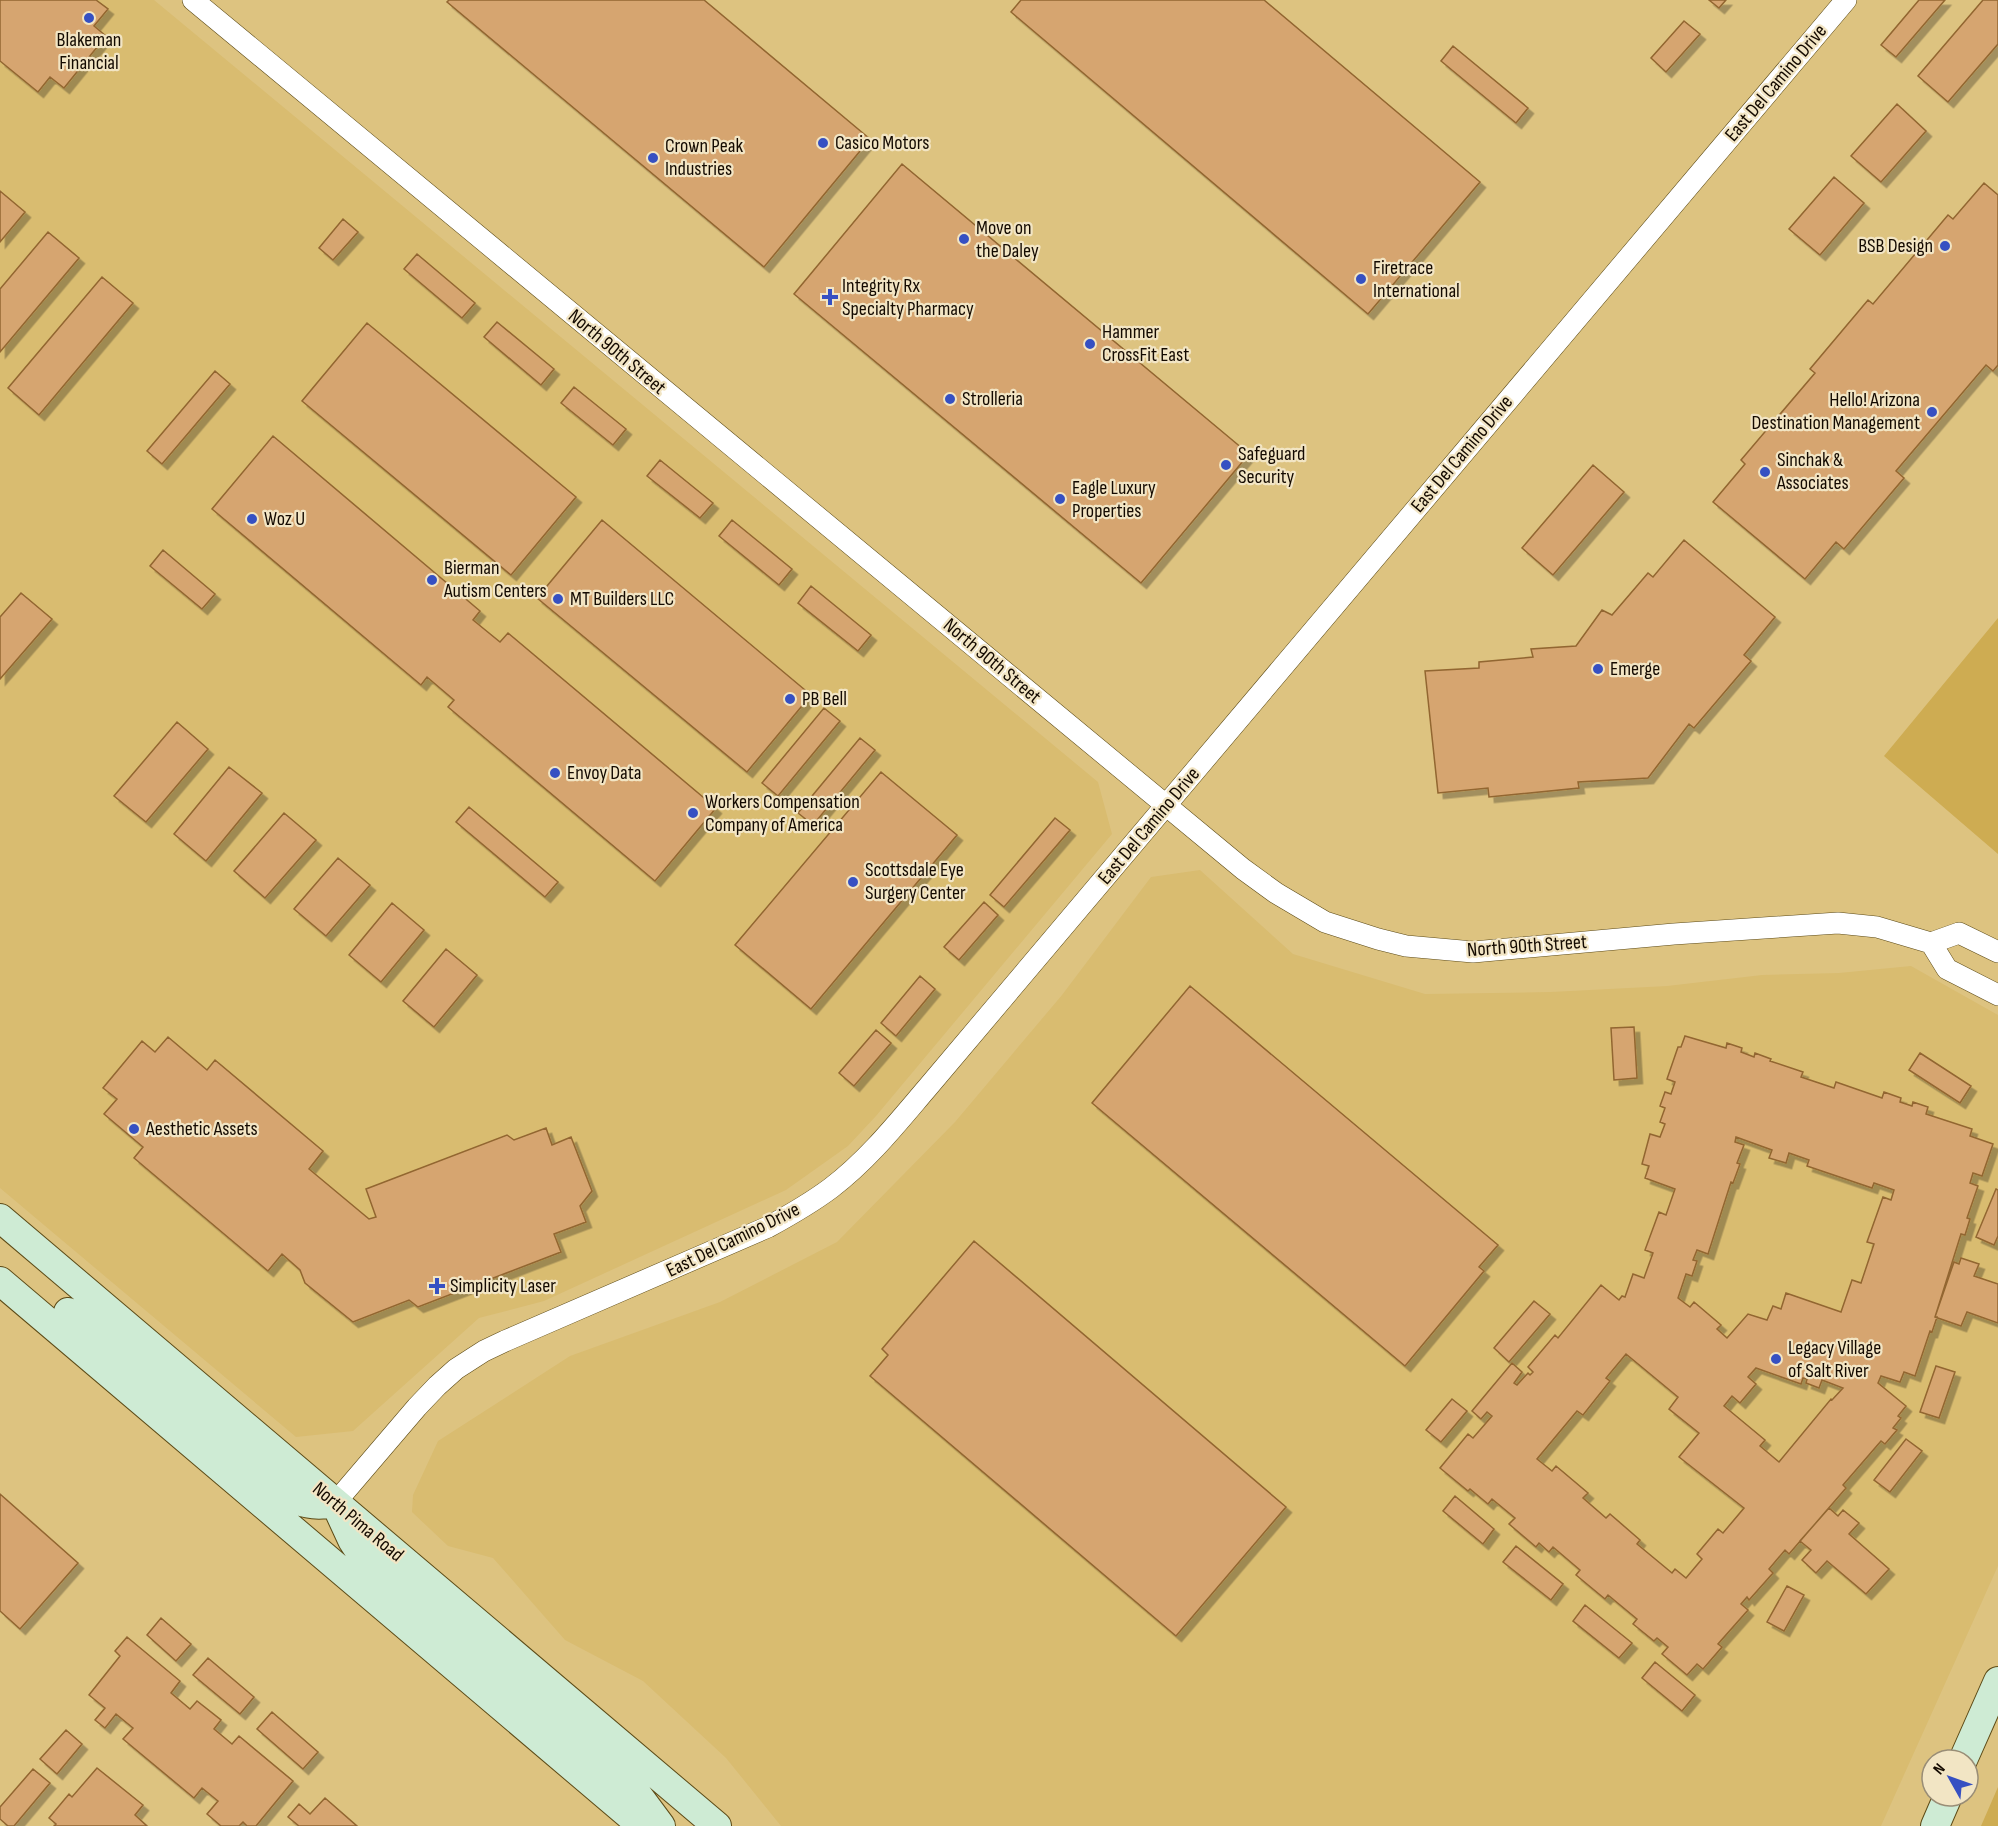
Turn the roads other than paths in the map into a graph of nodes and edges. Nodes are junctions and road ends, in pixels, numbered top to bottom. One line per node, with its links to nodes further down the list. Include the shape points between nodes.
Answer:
1 (193, 0): 3 (street, North 90th Street)
2 (1846, 0): 3 (street, East Del Camino Drive)
3 (1167, 805): 4 (street, North 90th Street, via 1243,869 1325,922 1406,945 1473,952 1838,923 1877,927); 10 (street, East Del Camino Drive, via 881,1142 832,1188 768,1227 505,1341 456,1369 417,1407)
4 (1931, 943): 5 (street, via 1959,933); 6 (street, via 1947,969)
5 (1998, 952)
6 (1998, 995)
7 (0, 1218): 10 (main road, North Pima Road)
8 (0, 1264): 10 (main road, via 31,1282 283,1493 312,1506)
9 (0, 1281): 14 (main road)
10 (335, 1503): 15 (main road, via 367,1563 635,1791); 16 (main road, North Pima Road)
11 (1998, 1681): 12 (main road)
12 (1969, 1748)
13 (1943, 1808): 17 (main road)
14 (642, 1826)
15 (661, 1826)
16 (717, 1826)
17 (1935, 1826)

